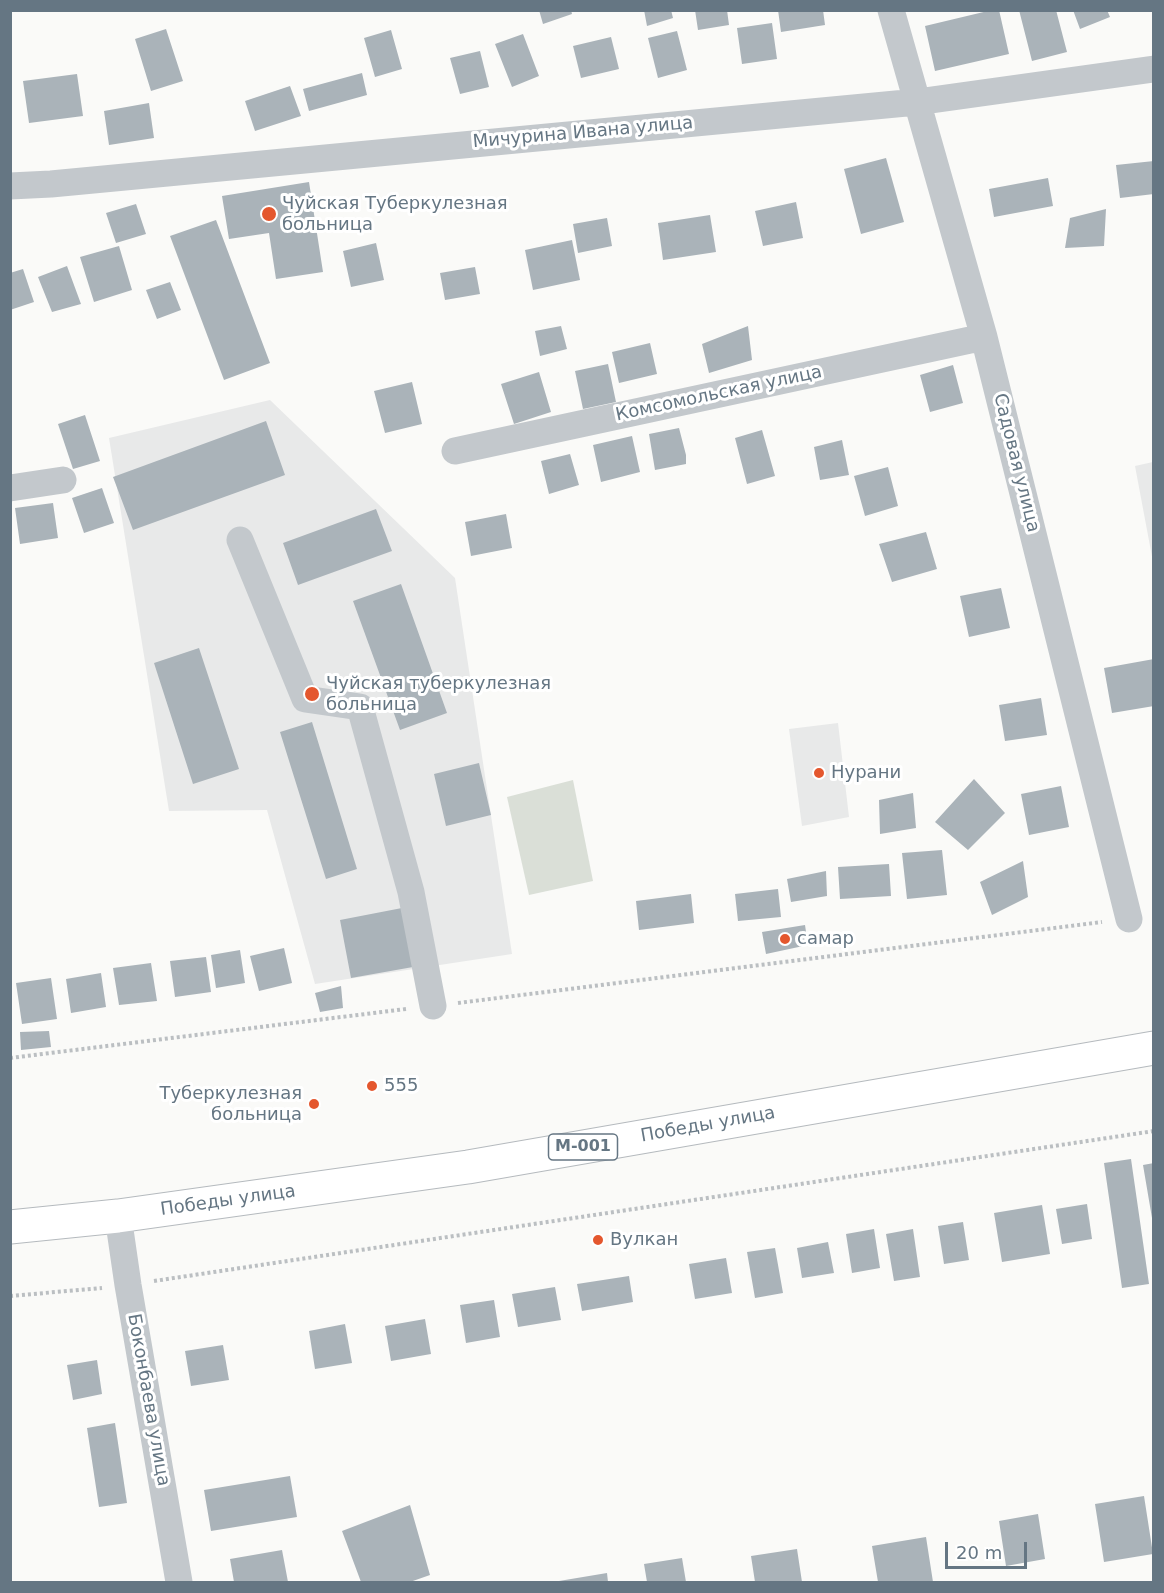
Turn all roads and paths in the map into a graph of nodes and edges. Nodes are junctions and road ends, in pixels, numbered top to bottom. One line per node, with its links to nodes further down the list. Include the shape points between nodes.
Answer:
1 (891, 10): 3 (street, Садовая улица)
2 (1154, 69): 3 (street, Мичурина Ивана улица)
3 (917, 102): 4 (street, Мичурина Ивана улица); 5 (street, Садовая улица)
4 (10, 186)
5 (984, 337): 6 (street, Комсомольская улица); 10 (street, Садовая улица)
6 (454, 451)
7 (63, 480): 8 (street)
8 (10, 488)
9 (240, 540): 11 (street, via 304,699 360,706 411,892)
10 (1130, 919): 11 (path)
11 (433, 1006): 13 (path)
12 (1154, 1048): 15 (main road, Победы улица / М-001, via 468,1167)
13 (10, 1058)
14 (1154, 1131): 17 (path)
15 (118, 1216): 16 (main road, Победы улица / М-001); 17 (street, Боконбаева улица)
16 (10, 1227)
17 (128, 1285): 18 (path); 19 (street, Боконбаева улица)
18 (10, 1296)
19 (179, 1582)

